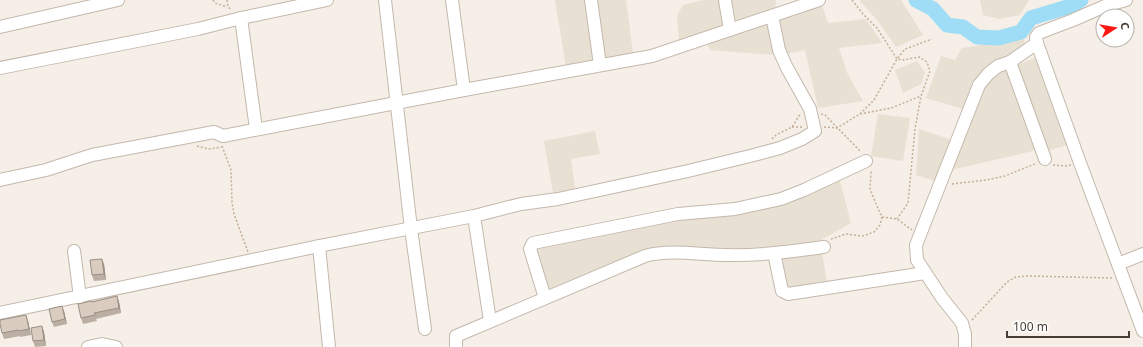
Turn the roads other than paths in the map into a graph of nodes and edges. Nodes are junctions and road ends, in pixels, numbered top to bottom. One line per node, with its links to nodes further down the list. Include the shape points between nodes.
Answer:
1 (118, 0): 11 (street)
2 (327, 0): 10 (street)
3 (385, 0): 18 (street)
4 (452, 0): 17 (street)
5 (591, 0): 15 (street)
6 (726, 0): 12 (street)
7 (819, 0): 9 (street)
8 (1126, 0): 13 (street, via 1039,33 1036,37)
9 (780, 9): 12 (street); 23 (street, via 779,50 815,131 780,148 688,172 558,199 521,204)
10 (240, 18): 16 (street, via 198,29); 19 (street)
11 (0, 27)
12 (730, 30): 15 (street, via 652,56)
13 (1037, 43): 14 (street); 30 (street)
14 (1010, 62): 20 (street); 31 (street, via 998,66 979,85 916,245 917,260)
15 (600, 65): 17 (street)
16 (0, 68)
17 (464, 90): 18 (street)
18 (396, 103): 19 (street); 24 (street)
19 (256, 130): 22 (street, via 222,141 214,132 92,155 46,170)
20 (1045, 159)
21 (866, 161): 33 (street, via 781,199 735,209 678,214 533,243 530,249)
22 (0, 180)
23 (474, 216): 24 (street); 35 (street)
24 (411, 229): 25 (street); 36 (street)
25 (319, 246): 32 (street); 40 (street)
26 (824, 247): 28 (street)
27 (74, 251): 32 (street)
28 (774, 253): 31 (street, via 782,292 788,294); 33 (street, via 656,253)
29 (1143, 254): 30 (street)
30 (1118, 264): 37 (street)
31 (925, 273): 42 (street, via 962,323)
32 (80, 297): 34 (street)
33 (545, 298): 35 (street)
34 (0, 314)
35 (490, 321): 41 (street, via 456,336)
36 (425, 329)
37 (1143, 331)
38 (88, 347): 39 (street, via 102,344)
39 (116, 347)
40 (329, 347)
41 (456, 347)
42 (965, 347)

